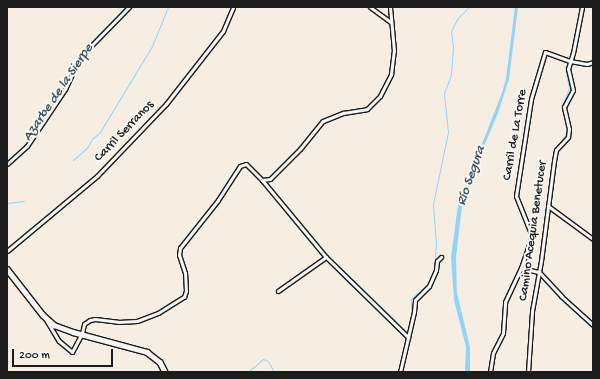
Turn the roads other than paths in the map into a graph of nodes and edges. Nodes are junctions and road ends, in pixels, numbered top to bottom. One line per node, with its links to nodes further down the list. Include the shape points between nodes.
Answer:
1 (129, 7): 9 (street, via 88,49 27,146)
2 (233, 7): 13 (street, Carril Serranos, via 223,32 166,104 97,176)
3 (370, 7): 6 (street)
4 (390, 7): 6 (street)
5 (582, 7): 7 (street, Camino Acequia Benetucer)
6 (391, 22): 10 (street, via 394,51 391,74 380,96 367,109 343,113 323,121 270,179)
7 (570, 61): 8 (street, Carril de La Torre, via 586,64); 11 (street, Camino Acequia Benetucer, via 568,69 573,90 564,107 569,129 568,137 556,150); 16 (street, Carril de La Torre, via 545,52 531,99 516,196 532,236)
8 (593, 62)
9 (7, 164)
10 (262, 180): 14 (street); 22 (street, via 248,165 243,164 180,248 179,255 185,273 184,297 158,313 137,321 90,320 84,324)
11 (548, 206): 12 (street); 18 (street, Camino Acequia Benetucer)
12 (593, 239)
13 (7, 251)
14 (326, 257): 19 (street); 23 (street)
15 (441, 257): 23 (street, via 429,286 414,300)
16 (521, 268): 18 (street); 26 (street, via 505,302 503,333 493,353)
17 (7, 270): 20 (street)
18 (539, 272): 21 (street); 27 (street, Camino Acequia Benetucer, via 532,311)
19 (278, 291)
20 (44, 316): 22 (street, via 54,325); 22 (street, via 58,341 72,352)
21 (593, 325)
22 (82, 334): 24 (street, via 147,352 160,362)
23 (408, 337): 25 (street)
24 (165, 372)
25 (400, 372)
26 (490, 372)
27 (528, 372)

